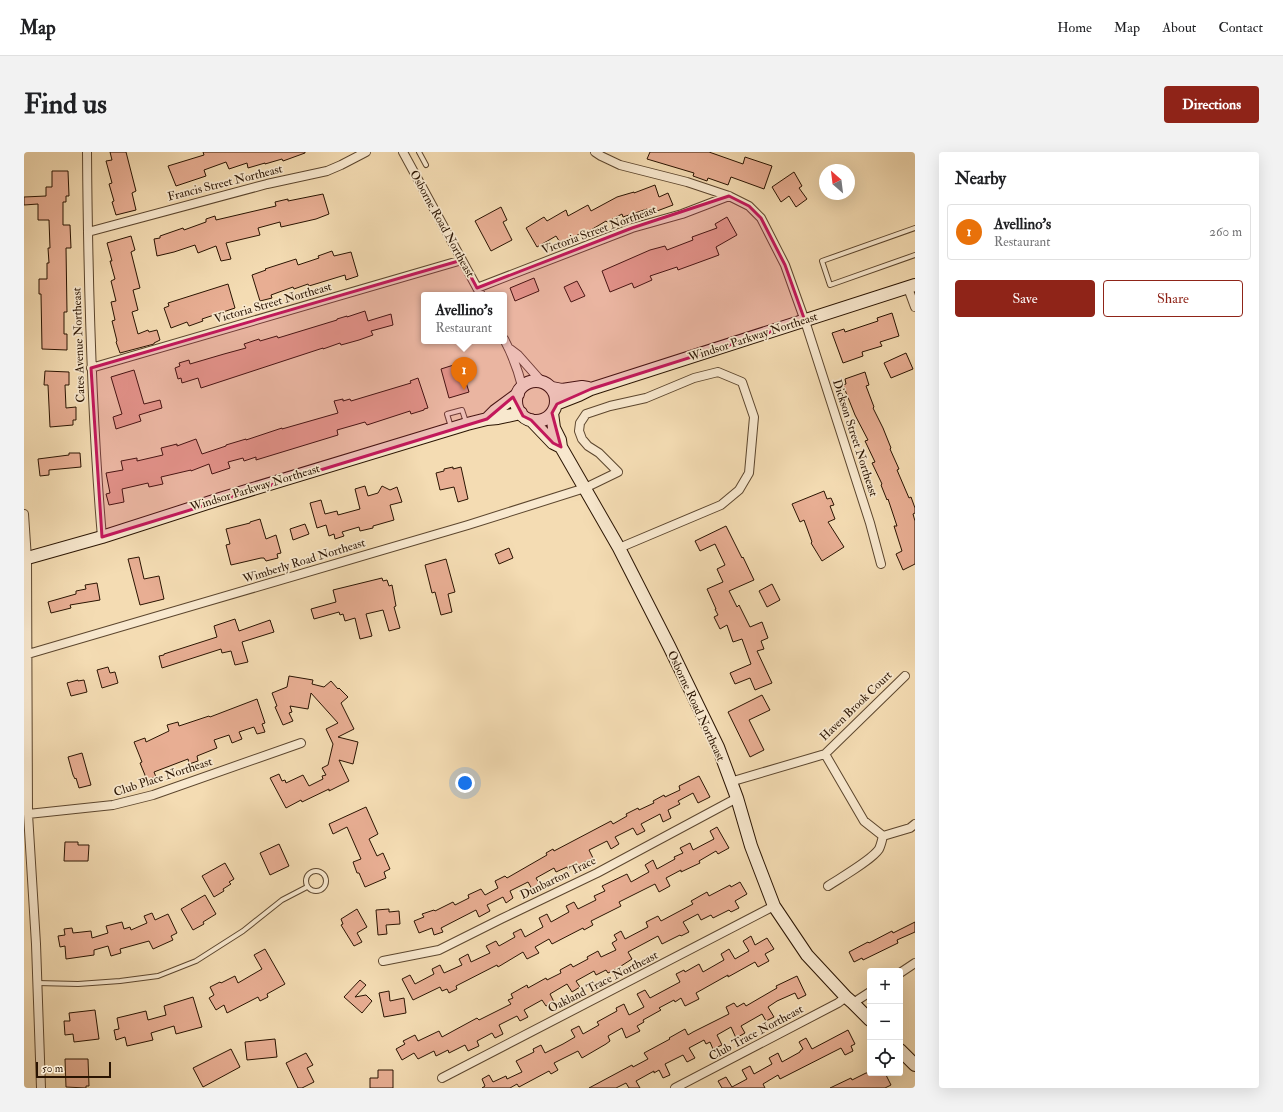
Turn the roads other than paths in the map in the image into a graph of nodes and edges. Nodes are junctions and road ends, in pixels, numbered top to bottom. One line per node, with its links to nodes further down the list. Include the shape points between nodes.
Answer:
1 (87, 152): 9 (street, Cates Avenue Northeast)
2 (366, 152): 9 (street, Francis Street Northeast, via 327,171 267,184)
3 (419, 152): 6 (lane)
4 (595, 152): 7 (street, Dickson Street Northeast, via 620,165)
5 (405, 153): 11 (street, Osborne Road Northeast)
6 (426, 165)
7 (729, 196): 13 (street, Victoria Street Northeast, via 682,214 632,228); 15 (street, Dickson Street Northeast, via 749,206 761,218 785,265)
8 (915, 228): 10 (lane, via 822,261 830,285)
9 (88, 232): 18 (street, Cates Avenue Northeast)
10 (915, 255)
11 (462, 260): 13 (street, Osborne Road Northeast); 18 (street, Victoria Street Northeast)
12 (912, 286): 14 (street); 15 (street, Windsor Parkway Northeast)
13 (479, 291)
14 (915, 307)
15 (805, 321): 21 (street, Windsor Parkway Northeast); 33 (street, Dickson Street Northeast)
16 (507, 344): 17 (street)
17 (510, 350): 19 (street, via 518,355); 22 (street)
18 (91, 368): 30 (street, Cates Avenue Northeast)
19 (541, 381): 20 (street); 22 (street, via 528,382)
20 (552, 388): 21 (street, Windsor Parkway Northeast); 23 (street, via 555,394)
21 (591, 389): 23 (street, Windsor Parkway Northeast)
22 (520, 390): 24 (street, via 516,405); 25 (street, Windsor Parkway Northeast)
23 (554, 408): 26 (street, via 542,420); 27 (street, Osborne Road Northeast, via 554,428)
24 (521, 413): 25 (street, Windsor Parkway Northeast); 26 (street)
25 (487, 419): 30 (street, Windsor Parkway Northeast, via 220,498)
26 (531, 420): 27 (street, Osborne Road Northeast, via 553,443)
27 (561, 447): 28 (street, Osborne Road Northeast)
28 (585, 488): 31 (street, Osborne Road Northeast); 31 (street, Wimberly Road Northeast, via 618,472 582,439 580,423 586,414 646,398 694,378 718,372 742,382 754,417 749,473 740,490 721,505); 34 (street, Wimberly Road Northeast)
29 (24, 514): 32 (street)
30 (102, 537): 32 (street, Windsor Parkway Northeast)
31 (619, 548): 39 (street, Osborne Road Northeast, via 718,747)
32 (26, 559): 34 (street)
33 (882, 564)
34 (28, 654): 36 (street)
35 (905, 676): 38 (street, Haven Brook Court)
36 (26, 710): 41 (street)
37 (301, 743): 41 (street, Club Place Northeast, via 153,795 113,805)
38 (825, 754): 39 (street); 43 (street, via 864,820)
39 (730, 782): 40 (street, Osborne Road Northeast)
40 (736, 798): 46 (street, Osborne Road Northeast); 47 (street, Dunbarton Trace, via 597,873 439,950)
41 (28, 814): 50 (street)
42 (915, 824): 43 (street)
43 (883, 836): 44 (street, via 880,848 872,856)
44 (828, 886)
45 (307, 887): 45 (lane, via 314,891 322,889 326,882 324,875 317,871 310,873 306,879); 50 (lane, via 282,900 244,931 196,961 158,976 78,984)
46 (774, 906): 52 (street, Osborne Road Northeast, via 807,955); 56 (street, Oakland Trace Northeast)
47 (383, 961)
48 (915, 963): 49 (street)
49 (903, 971)
50 (37, 983): 57 (street)
51 (867, 993): 52 (street, Club Trace Northeast)
52 (850, 1000): 53 (street, Osborne Road Northeast); 58 (street, Club Trace Northeast, via 838,1003)
53 (867, 1017)
54 (903, 1053): 55 (street)
55 (915, 1065)
56 (442, 1078)
57 (41, 1088)
58 (676, 1088)

